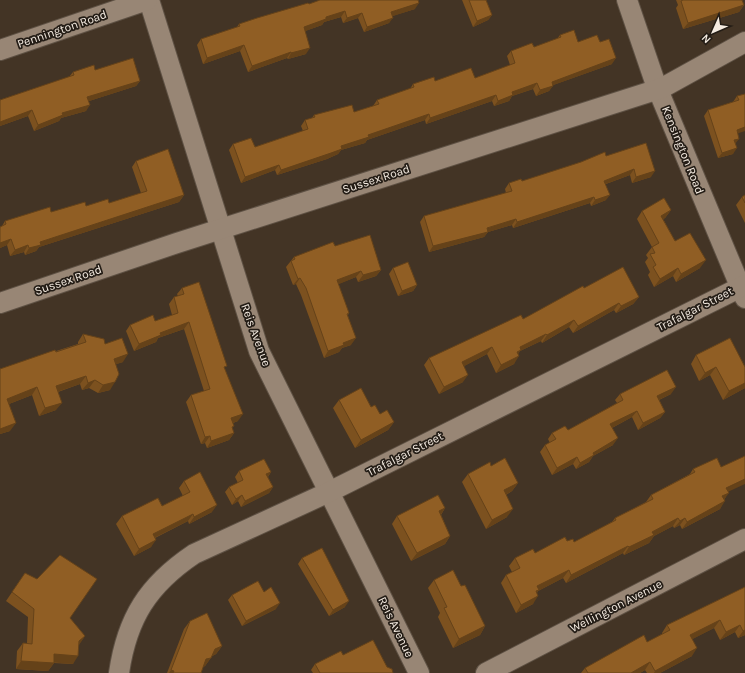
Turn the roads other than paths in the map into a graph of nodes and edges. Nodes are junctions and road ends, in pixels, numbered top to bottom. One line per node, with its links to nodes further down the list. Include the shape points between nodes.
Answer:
1 (148, 0): 4 (street, Pennington Road); 6 (street, Reis Avenue)
2 (627, 0): 5 (street, Kensington Road)
3 (745, 42): 5 (street, Sussex Road)
4 (0, 50)
5 (658, 89): 6 (street, Sussex Road); 7 (street, Kensington Road)
6 (221, 229): 8 (street, Sussex Road); 9 (street, Reis Avenue, via 260,351)
7 (743, 290): 9 (street, Trafalgar Street)
8 (0, 303)
9 (329, 492): 11 (street, Trafalgar Street, via 194,554 175,567 156,585 141,606 129,629); 12 (street, Reis Avenue)
10 (745, 539): 13 (street, Wellington Avenue)
11 (119, 673)
12 (419, 673)
13 (486, 673)

